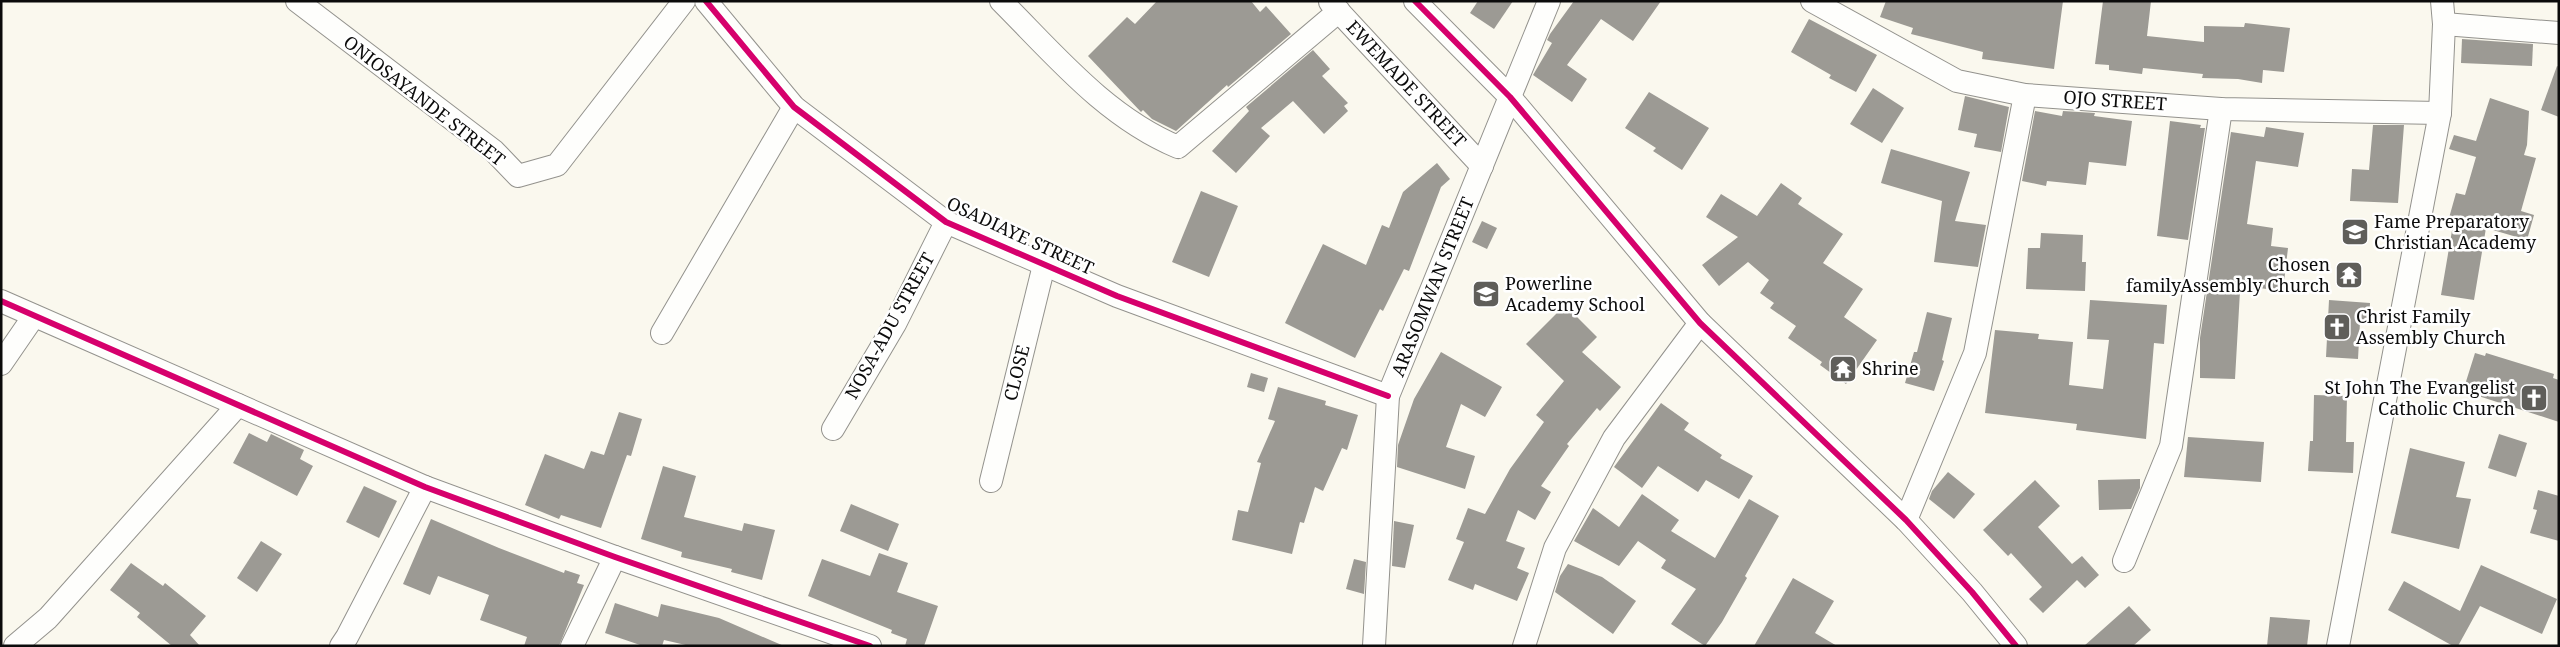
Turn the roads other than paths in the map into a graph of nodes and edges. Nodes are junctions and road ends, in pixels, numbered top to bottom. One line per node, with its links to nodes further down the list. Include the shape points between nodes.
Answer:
1 (297, 1): 2 (street, ONIOSAYANDE STREET, via 494,152 518,176 557,165)
2 (684, 1)
3 (706, 1): 14 (street, OSADIAYE STREET)
4 (1001, 1): 9 (street, via 1105,105 1155,138 1178,147)
5 (1415, 1): 13 (street)
6 (1549, 1): 13 (street, ARASOMWAN STREET)
7 (1812, 1): 12 (street, OJO STREET, via 1958,81)
8 (2442, 1): 10 (street)
9 (1334, 6): 17 (street, EWEMADE STREET)
10 (2444, 24): 11 (street); 16 (street)
11 (2559, 33)
12 (2025, 95): 15 (street, OJO STREET); 30 (street, via 1975,354)
13 (1510, 97): 17 (street, ARASOMWAN STREET); 22 (street)
14 (794, 107): 18 (street, OSADIAYE STREET); 23 (street)
15 (2221, 109): 16 (street, OJO STREET); 32 (street, via 2171,446)
16 (2440, 114): 40 (street)
17 (1482, 166): 25 (street, ARASOMWAN STREET)
18 (946, 222): 19 (street, OSADIAYE STREET); 27 (street, NOSA-ADU STREET, via 895,324)
19 (1044, 265): 25 (street, OSADIAYE STREET, via 1117,296); 28 (street, CLOSE)
20 (1, 301): 21 (street)
21 (34, 316): 24 (street); 26 (street)
22 (1700, 323): 30 (street); 38 (street, via 1614,438 1555,548)
23 (662, 333)
24 (1, 364)
25 (1388, 396): 37 (street, ARASOMWAN STREET)
26 (238, 405): 29 (street); 33 (street, via 48,618)
27 (833, 429)
28 (991, 481)
29 (425, 486): 31 (street); 34 (street)
30 (1906, 520): 39 (street)
31 (615, 557): 35 (street); 36 (street)
32 (2124, 561)
33 (14, 646)
34 (341, 646)
35 (572, 646)
36 (870, 646)
37 (1374, 646)
38 (1524, 646)
39 (2016, 646)
40 (2338, 646)

